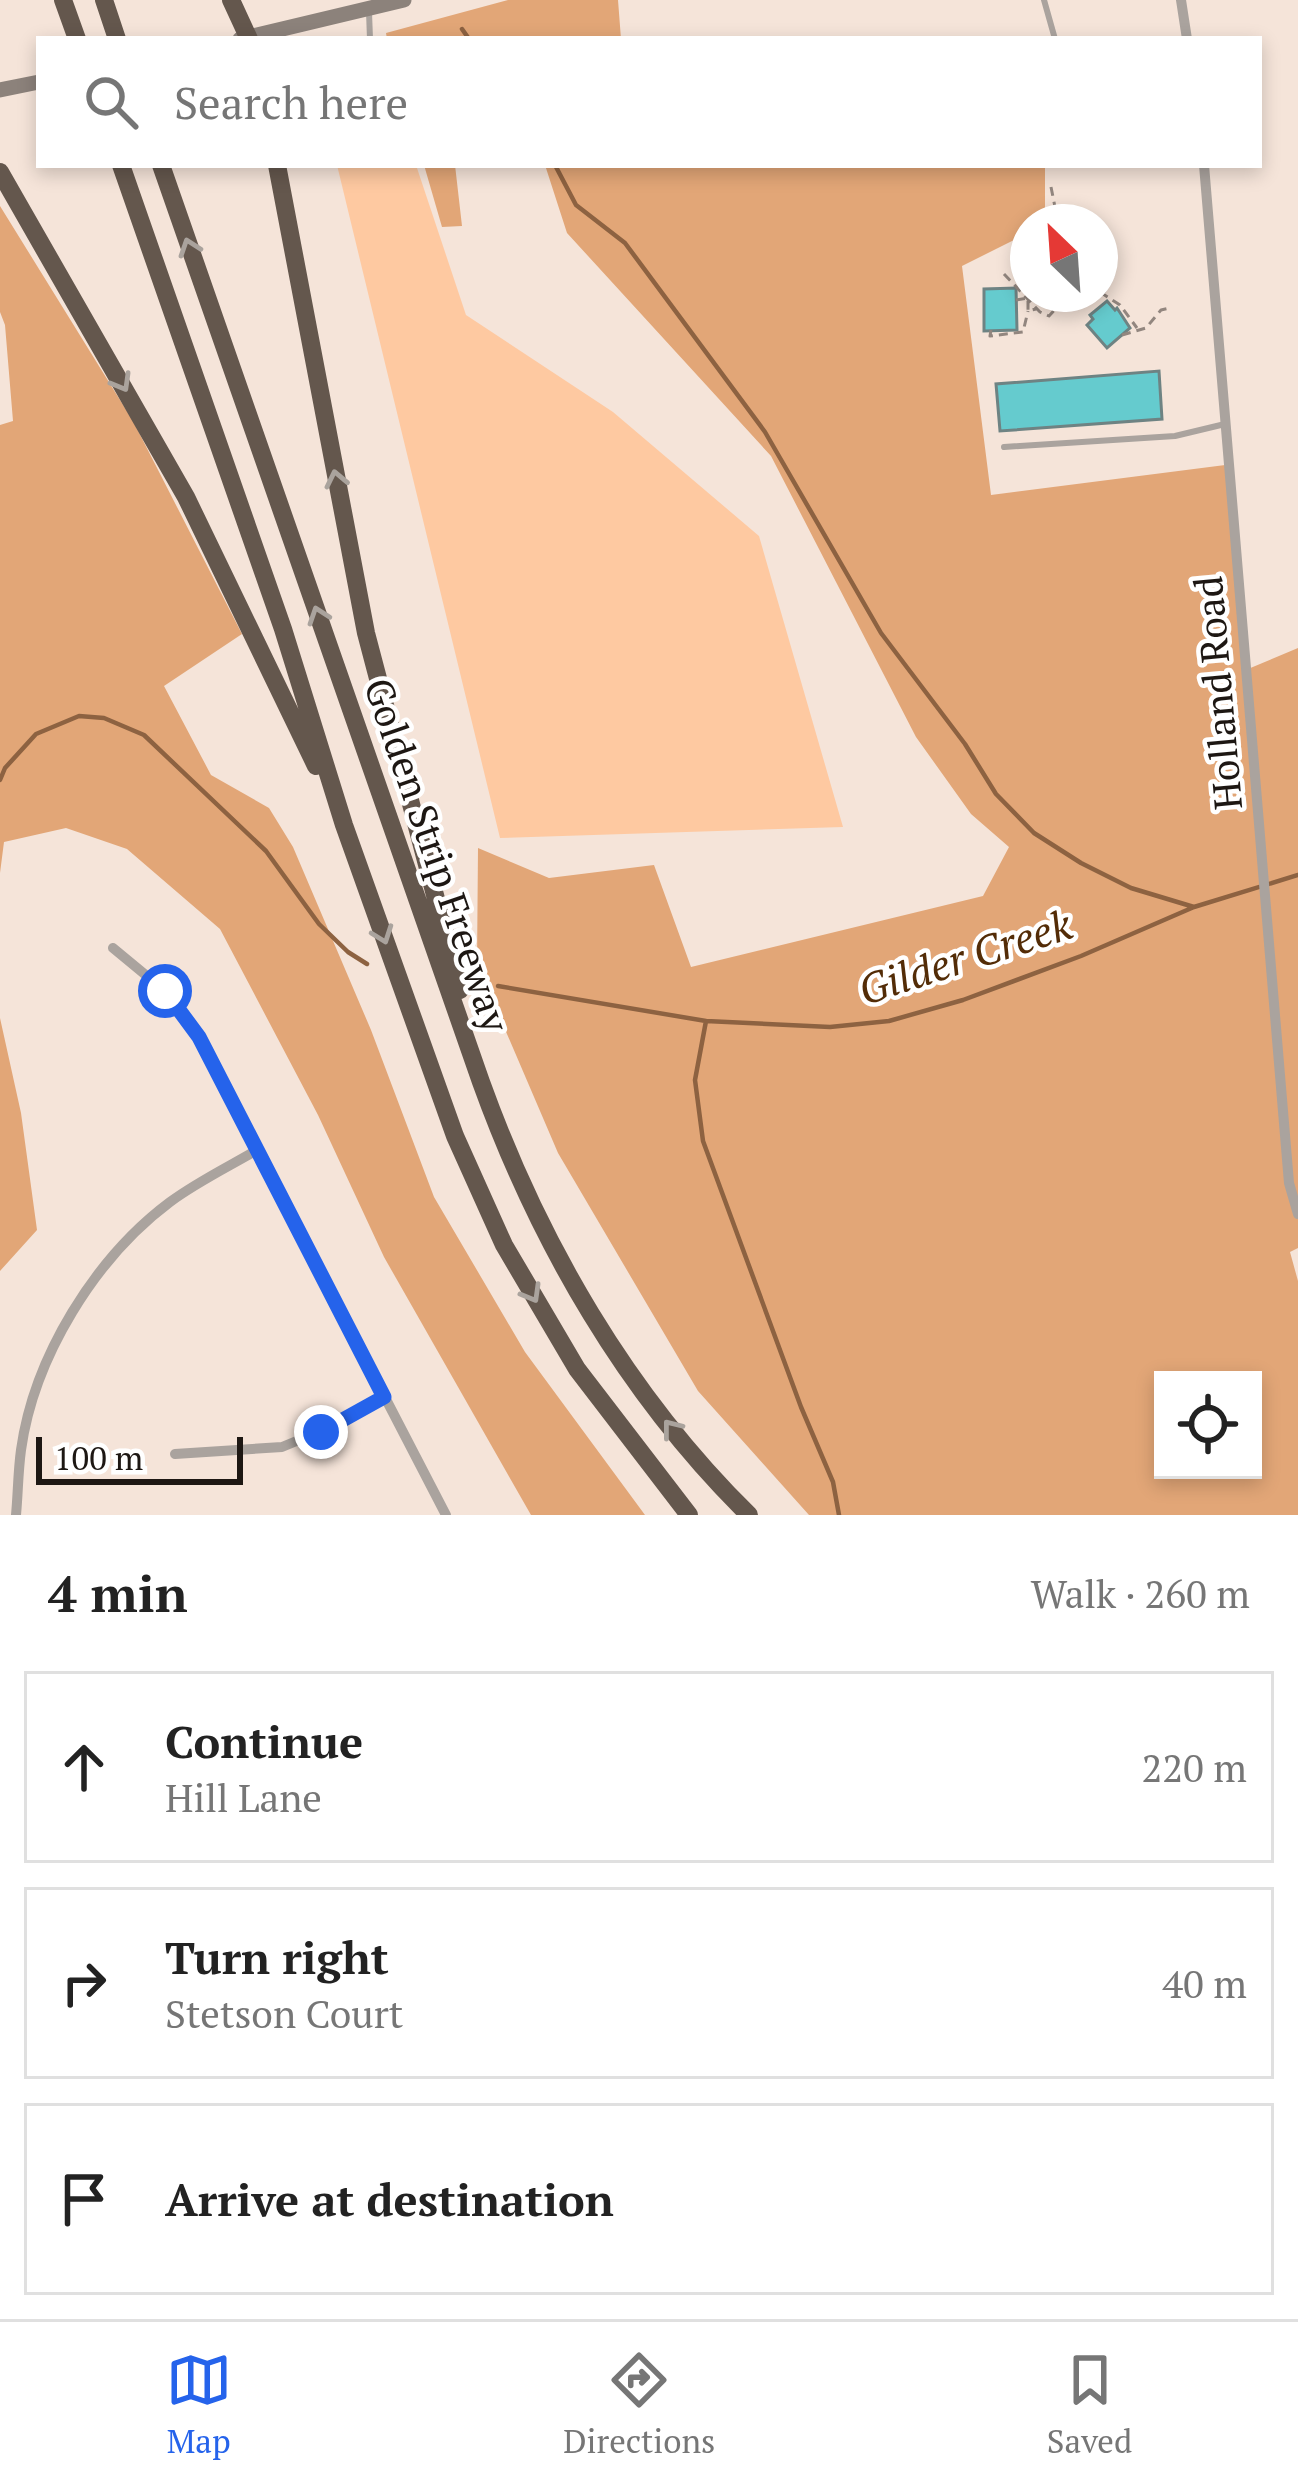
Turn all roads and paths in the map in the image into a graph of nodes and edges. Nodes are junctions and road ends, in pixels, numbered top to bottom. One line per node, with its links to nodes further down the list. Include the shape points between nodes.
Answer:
1 (64, 0): 8 (highway)
2 (104, 0): 9 (highway)
3 (231, 0): 10 (highway)
4 (404, 0): 7 (main road)
5 (1044, 0): 13 (lane)
6 (1181, 0): 14 (street)
7 (369, 8): 11 (main road); 12 (lane)
8 (76, 36)
9 (116, 36)
10 (245, 36)
11 (254, 36)
12 (370, 36)
13 (1054, 36)
14 (1187, 36)
15 (31, 83): 16 (main road)
16 (0, 90)
17 (123, 168): 34 (highway, Golden Strip Freeway)
18 (162, 168): 38 (highway, Golden Strip Freeway, one-way to 18)
19 (278, 168): 38 (highway, one-way to 19, via 366,632)
20 (1204, 168): 32 (street, Holland Road)
21 (0, 172): 34 (highway, one-way to 34, via 186,496)
22 (1052, 187): 23 (path)
23 (1055, 204)
24 (1004, 274): 25 (path)
25 (1010, 280)
26 (1118, 307): 30 (path)
27 (1170, 308): 30 (path)
28 (1028, 312): 29 (path, via 1023,332 990,336)
29 (991, 330)
30 (1138, 330): 31 (path)
31 (1122, 335)
32 (1225, 424): 33 (lane, via 1175,436); 37 (street, Holland Road)
33 (1004, 447)
34 (344, 825): 45 (highway, Golden Strip Freeway, one-way to 45, via 454,1136 496,1228 577,1369)
35 (113, 948): 39 (street, via 191,1023)
36 (1298, 1055): 37 (street)
37 (1281, 1057): 40 (street, Holland Road)
38 (481, 1082): 46 (highway, Golden Strip Freeway, one-way to 38, via 684,1444 599,1327 523,1186)
39 (257, 1150): 41 (street); 43 (street, via 167,1204 85,1289 47,1362 21,1447)
40 (1298, 1214)
41 (384, 1397): 42 (street, via 282,1447); 44 (street)
42 (176, 1454)
43 (16, 1515)
44 (446, 1515)
45 (689, 1515)
46 (749, 1515)

